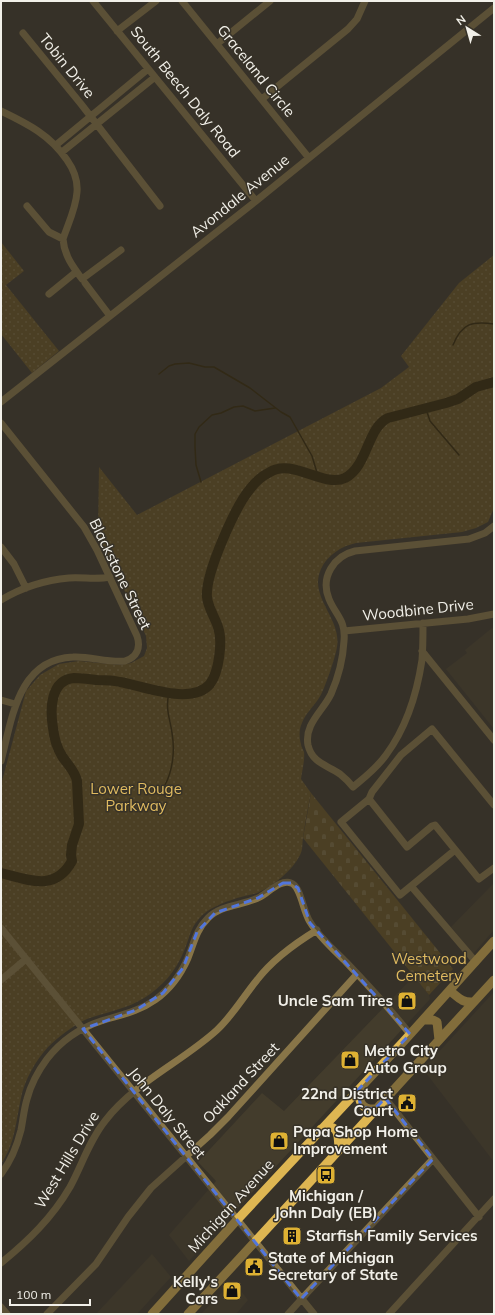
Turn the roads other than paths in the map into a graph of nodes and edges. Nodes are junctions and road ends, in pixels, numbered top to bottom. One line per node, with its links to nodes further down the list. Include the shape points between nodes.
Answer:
1 (93, 1): 7 (street, South Beech Daly Road)
2 (156, 1): 7 (street)
3 (182, 1): 9 (street, Graceland Circle)
4 (270, 1): 9 (street)
5 (365, 1): 12 (street, via 348,29)
6 (494, 8): 18 (street, Avondale Avenue)
7 (117, 31): 10 (street, South Beech Daly Road)
8 (23, 33): 14 (street, Tobin Drive)
9 (217, 44): 12 (street, Graceland Circle)
10 (148, 69): 11 (street, South Beech Daly Road); 14 (street, Tobin Drive)
11 (155, 77): 15 (street); 19 (street, South Beech Daly Road)
12 (262, 99): 18 (street, Graceland Circle)
13 (1, 111): 16 (street, via 33,127)
14 (91, 116): 15 (street, Tobin Drive); 16 (street, Tobin Drive)
15 (96, 124): 17 (street); 21 (street, Tobin Drive)
16 (56, 145): 17 (street)
17 (62, 152): 22 (street, via 72,167 77,184 76,201)
18 (309, 158): 19 (street, Avondale Avenue)
19 (256, 201): 27 (street, Avondale Avenue)
20 (27, 206): 22 (street, via 49,232)
21 (160, 206)
22 (63, 239): 24 (street, via 65,253)
23 (120, 250): 24 (street, via 82,279)
24 (76, 272): 26 (street)
25 (85, 283): 27 (street)
26 (49, 294)
27 (110, 316): 28 (street, Avondale Avenue)
28 (1, 402)
29 (1, 423): 32 (street, Blackstone Street, via 78,517)
30 (494, 526): 37 (street, via 486,533 469,539 355,551 341,557 330,569 326,587 328,599 340,618)
31 (1, 547): 33 (street, via 14,564)
32 (110, 577): 33 (street, via 61,579); 40 (street, Blackstone Street, via 138,640 139,648 136,654 124,661 75,656 51,662 29,678)
33 (26, 588): 34 (street)
34 (1, 600)
35 (494, 614): 36 (street, Woodbine Drive)
36 (423, 623): 37 (street, Woodbine Drive); 38 (street)
37 (344, 631): 38 (street, via 343,653 335,682 327,702 311,724 308,739 310,751 316,760 340,774 353,787 381,762 399,734 414,694)
38 (422, 651): 41 (street)
39 (1, 700): 40 (street)
40 (16, 704): 42 (street)
41 (494, 740)
42 (1, 761)
43 (370, 799): 44 (street, via 372,792 401,755 432,729); 45 (street, via 407,847 435,826); 47 (street, via 341,822 400,895)
44 (494, 805)
45 (455, 850): 46 (street, via 479,879); 47 (street)
46 (494, 868)
47 (411, 886): 52 (street)
48 (1, 928): 51 (street, John Daly Street)
49 (317, 930): 53 (street); 59 (street, via 302,905 298,888 293,884 283,883 258,898 222,909 208,918 199,929 183,968 174,981 147,1005); 63 (street, West Hills Drive, via 273,962 216,1031)
50 (494, 941): 52 (main road, Michigan Avenue)
51 (26, 959): 54 (street); 59 (street, John Daly Street)
52 (476, 962): 56 (main road, Michigan Avenue)
53 (358, 974): 60 (street); 68 (street, Oakland Street, via 228,1117)
54 (1, 980)
55 (494, 980): 57 (main road)
56 (450, 990): 57 (main road, via 466,1003); 58 (main road, Michigan Avenue)
57 (473, 1002): 61 (main road)
58 (422, 1020): 60 (main road, Michigan Avenue); 61 (main road, via 437,1022)
59 (83, 1029): 63 (street, John Daly Street); 70 (street, via 58,1046 37,1074 27,1099 17,1144)
60 (410, 1034): 62 (main road, Michigan Avenue)
61 (439, 1040): 64 (main road)
62 (358, 1090): 65 (main road, via 363,1106); 66 (main road, Michigan Avenue)
63 (134, 1092): 68 (street, John Daly Street); 75 (street, West Hills Drive, via 99,1128 70,1187 49,1218)
64 (385, 1098): 65 (main road); 69 (street)
65 (375, 1109): 67 (main road)
66 (321, 1129): 67 (main road, via 332,1127 337,1130); 73 (main road, Michigan Avenue)
67 (339, 1149): 74 (main road)
68 (186, 1157): 73 (street, John Daly Street); 79 (street, Oakland Street, via 143,1198 96,1264)
69 (433, 1159): 72 (street); 76 (street)
70 (1, 1174)
71 (494, 1199): 72 (street)
72 (478, 1217): 84 (street)
73 (237, 1220): 74 (street, John Daly Street); 80 (main road, Michigan Avenue)
74 (256, 1242): 76 (street, John Daly Street); 81 (main road)
75 (1, 1263)
76 (301, 1299): 82 (street); 83 (street, John Daly Street)
77 (1, 1307): 78 (street)
78 (7, 1314)
79 (47, 1314)
80 (152, 1314)
81 (188, 1314)
82 (288, 1314)
83 (314, 1314)
84 (389, 1314)

